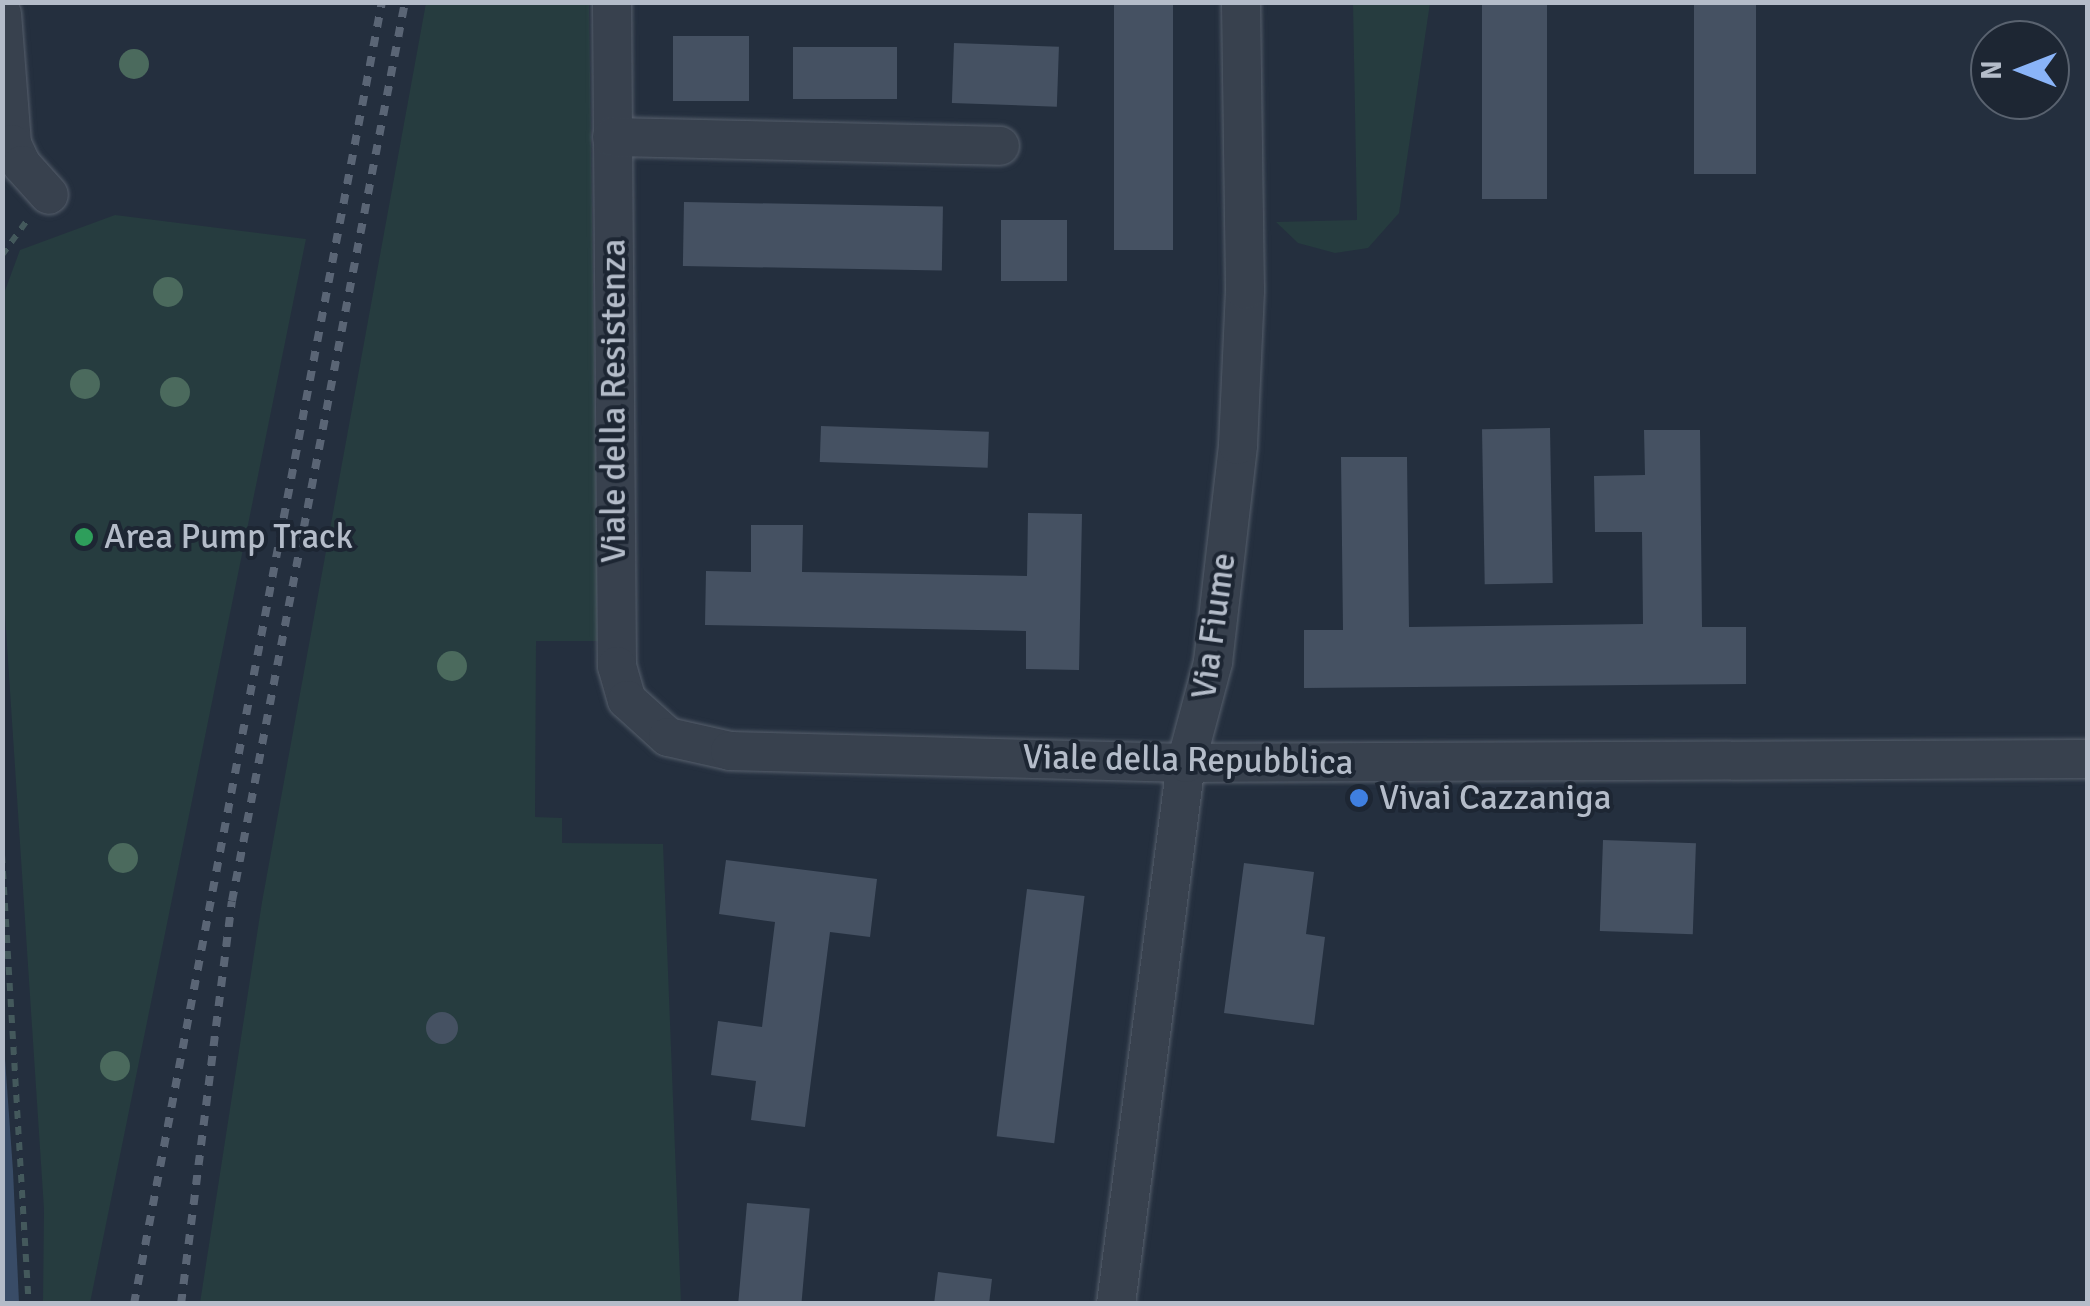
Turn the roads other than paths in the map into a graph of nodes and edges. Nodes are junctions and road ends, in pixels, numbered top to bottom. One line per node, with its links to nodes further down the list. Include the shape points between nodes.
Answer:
1 (612, 2): 4 (street, Viale della Resistenza)
2 (1241, 2): 9 (street, Via Fiume, via 1241,404 1213,662)
3 (2, 14): 6 (street, via 12,144)
4 (612, 136): 5 (street); 7 (street, Viale della Resistenza, via 618,680 655,730)
5 (1000, 146)
6 (49, 194)
7 (708, 750): 9 (street, Viale della Repubblica)
8 (2088, 759): 9 (street, Viale della Repubblica)
9 (1186, 763): 10 (street, Via Fiume)
10 (1116, 1304)

